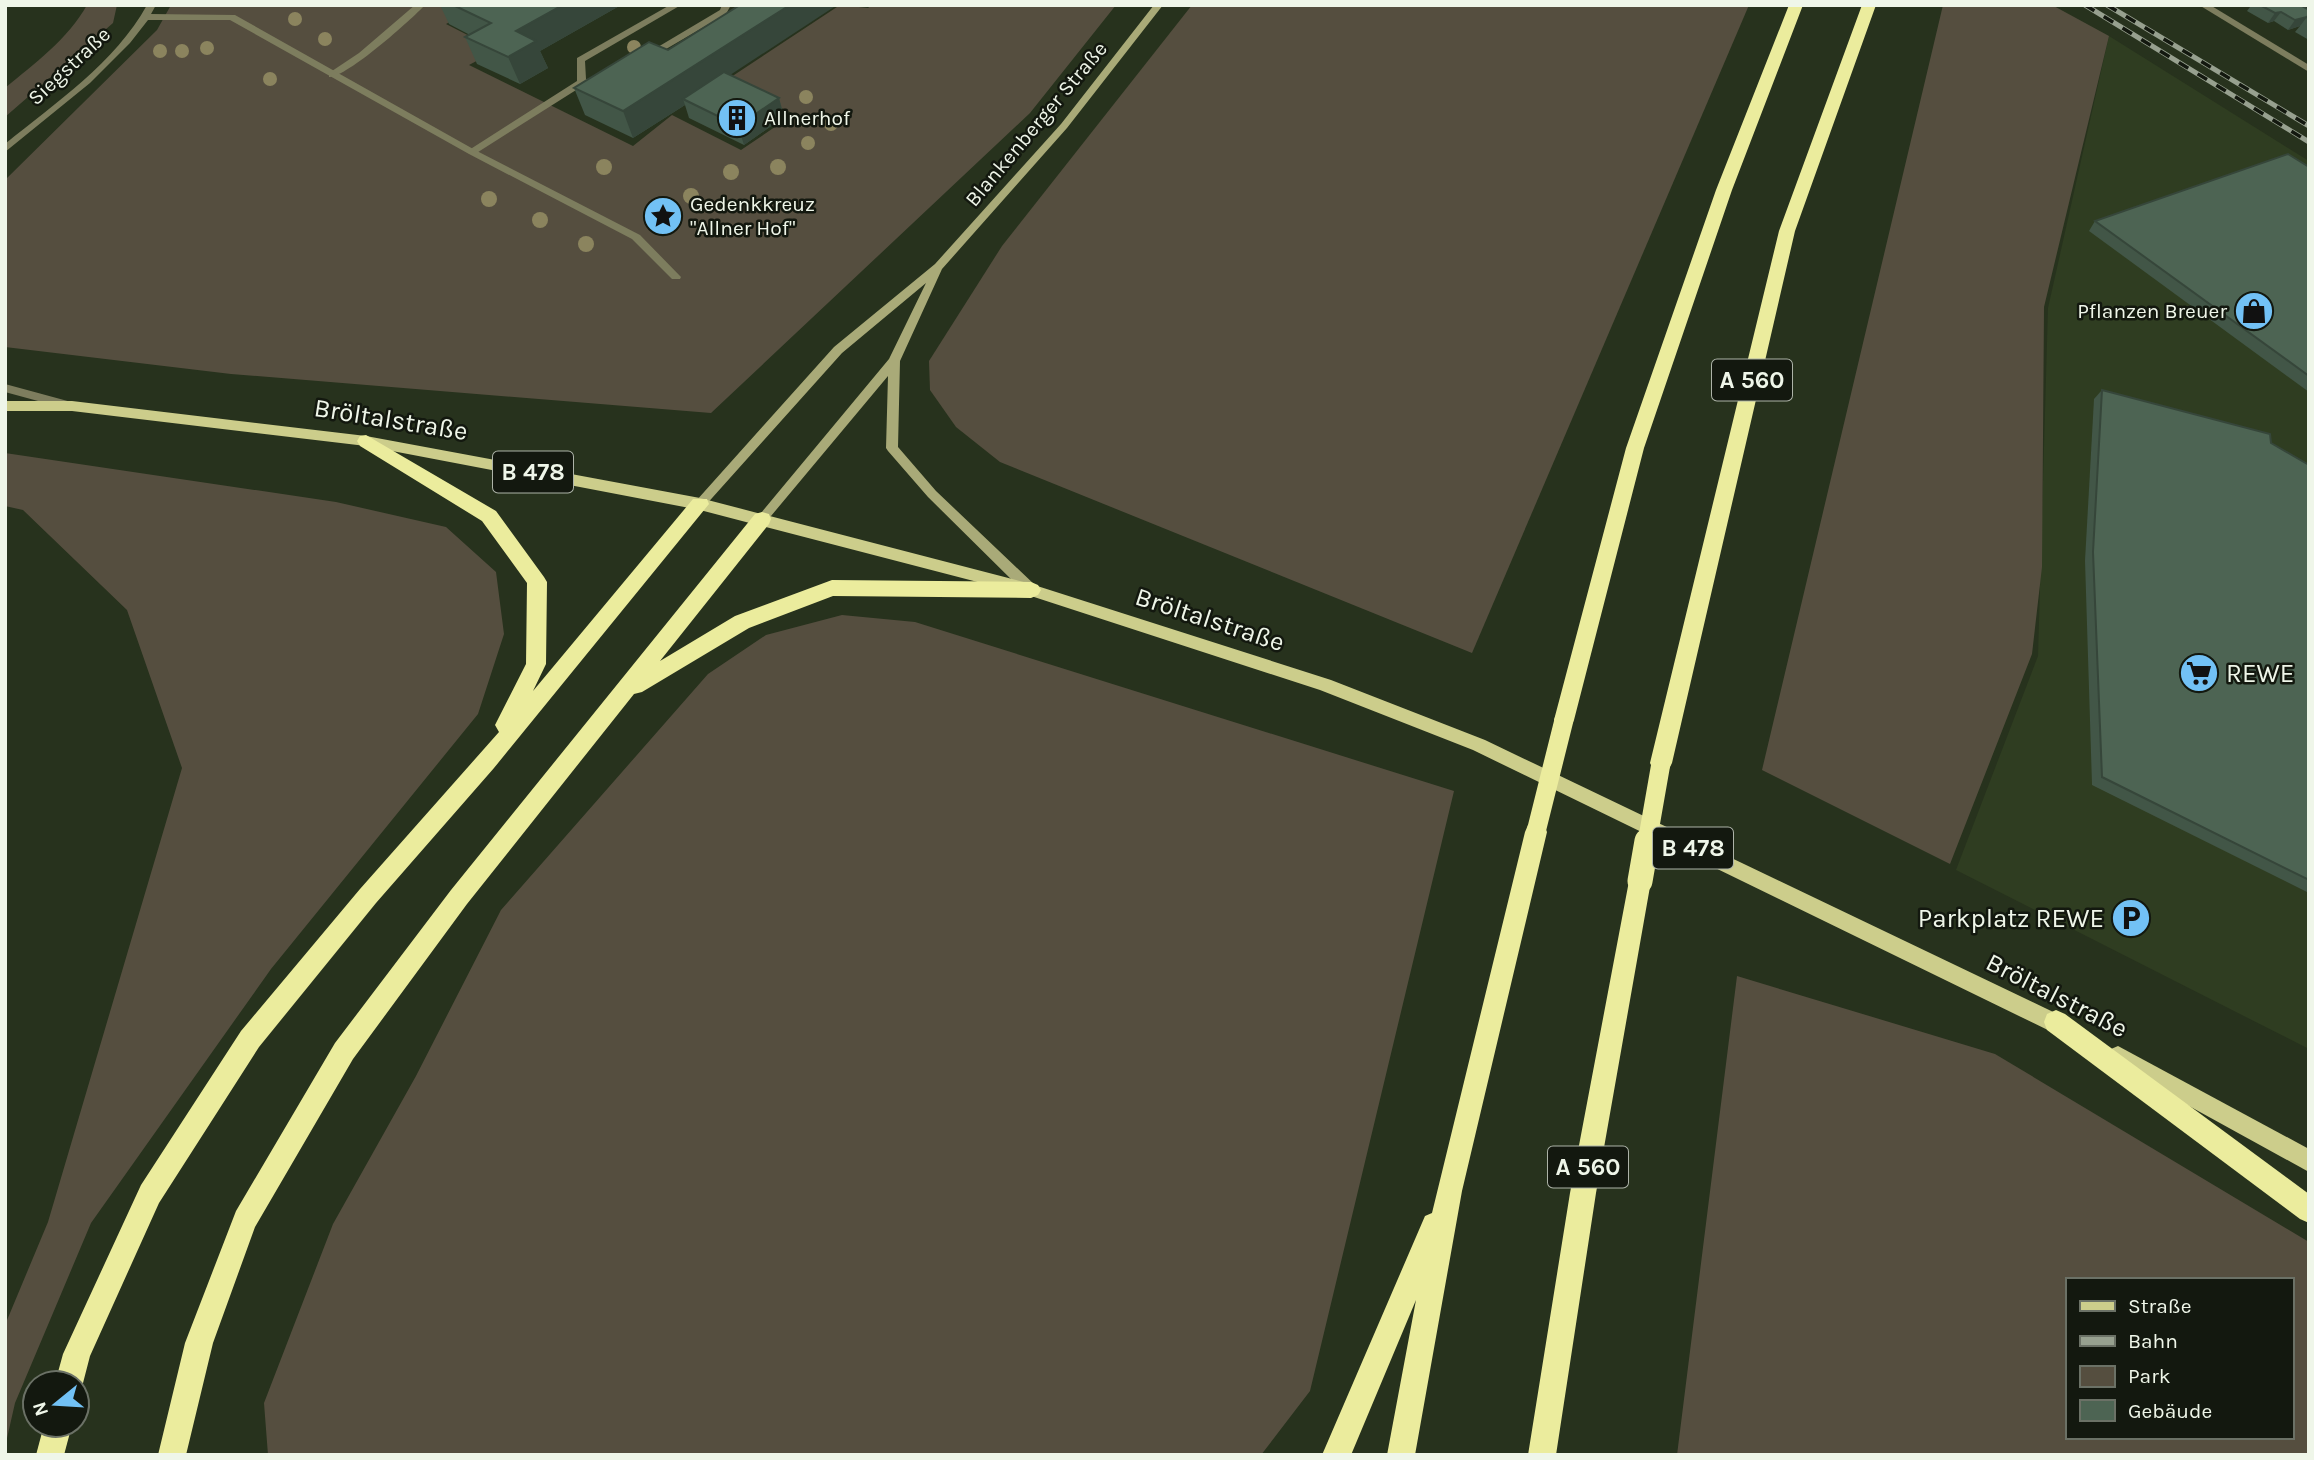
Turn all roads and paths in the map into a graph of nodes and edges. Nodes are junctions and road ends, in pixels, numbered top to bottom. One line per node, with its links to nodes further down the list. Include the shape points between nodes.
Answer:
1 (152, 5): 9 (street, Siegstraße)
2 (421, 5): 12 (street)
3 (677, 5): 14 (street, via 580,60)
4 (727, 5): 10 (street, via 723,12)
5 (1159, 5): 17 (street, Blankenberger Straße, via 1064,127)
6 (1796, 5): 31 (highway, bridge, via 1724,190 1635,447 1563,720)
7 (1869, 5): 37 (highway, A 560, bridge, via 1787,231 1661,763 1583,1193)
8 (2203, 5): 11 (street)
9 (147, 17): 12 (street, via 232,17); 15 (street, Siegstraße, via 105,63)
10 (631, 66)
11 (2309, 69)
12 (332, 75): 16 (street)
13 (608, 80): 14 (street)
14 (582, 82): 16 (street)
15 (5, 149)
16 (472, 152): 18 (street, via 636,237)
17 (939, 266): 19 (street, Blankenberger Straße); 24 (street, Blankenberger Straße, via 838,350)
18 (676, 276)
19 (894, 361): 25 (street, Blankenberger Straße); 26 (street, via 892,448 932,494)
20 (5, 388): 22 (street)
21 (5, 406): 22 (main road, Bröltalstraße / B 478)
22 (72, 406): 23 (main road, Bröltalstraße / B 478)
23 (366, 441): 24 (main road, Bröltalstraße / B 478); 28 (highway, via 489,516 537,582 536,664)
24 (700, 504): 25 (main road, Bröltalstraße / B 478); 28 (highway)
25 (762, 519): 26 (main road, Bröltalstraße / B 478); 27 (highway)
26 (1031, 590): 27 (highway, via 832,588 742,622); 29 (main road, Bröltalstraße / B 478, via 1325,685 1479,745)
27 (622, 695): 34 (highway, via 459,897 344,1051 245,1220 199,1343)
28 (486, 762): 33 (highway, via 250,1039 150,1194)
29 (2056, 1023): 30 (main road, Bröltalstraße / B 478); 32 (highway)
30 (2309, 1161)
31 (1449, 1191): 35 (highway); 36 (highway)
32 (2309, 1210)
33 (73, 1369)
34 (172, 1455)
35 (1336, 1455)
36 (1401, 1455)
37 (1542, 1455)

